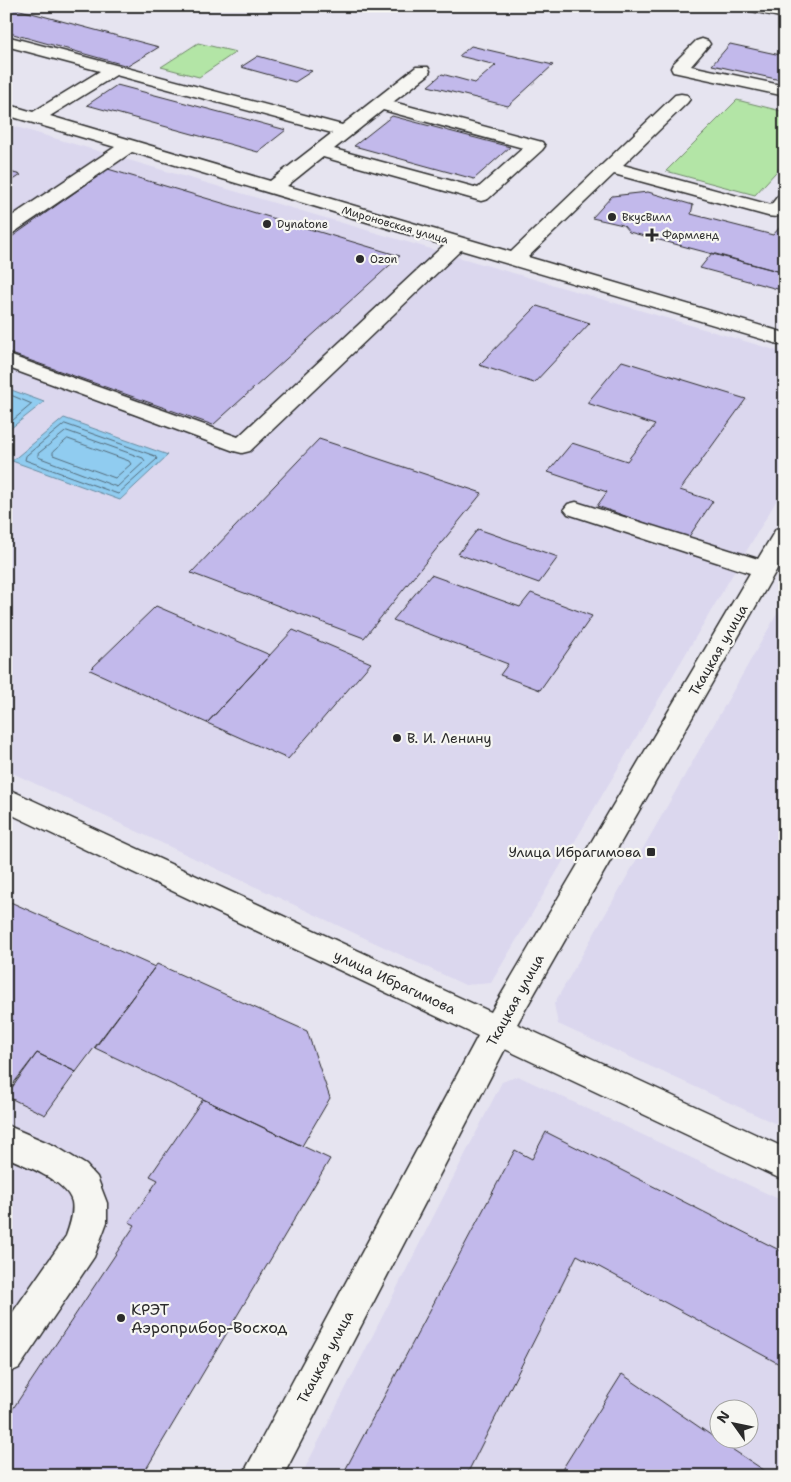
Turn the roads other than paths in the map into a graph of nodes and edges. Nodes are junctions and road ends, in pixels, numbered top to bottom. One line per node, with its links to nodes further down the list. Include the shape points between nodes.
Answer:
1 (753, 6): 2 (street)
2 (785, 14)
3 (6, 41): 5 (street)
4 (702, 44): 7 (street, via 679,68)
5 (113, 70): 11 (street); 12 (street)
6 (422, 71): 9 (street)
7 (785, 91)
8 (681, 99): 15 (street)
9 (380, 104): 12 (street); 14 (street, via 536,146 481,195)
10 (6, 110): 11 (street, Мироновская улица)
11 (36, 118): 13 (street, Мироновская улица)
12 (345, 131): 14 (street)
13 (129, 146): 16 (street, Мироновская улица); 18 (street)
14 (320, 151): 16 (street)
15 (610, 167): 17 (street, via 775,212); 20 (street)
16 (273, 188): 19 (street, Мироновская улица)
17 (785, 200)
18 (6, 229)
19 (457, 243): 20 (street, Мироновская улица); 22 (street, via 242,446)
20 (514, 260): 21 (street, Мироновская улица)
21 (785, 340)
22 (6, 360)
23 (576, 509): 25 (street)
24 (785, 534): 25 (street, Ткацкая улица)
25 (764, 569): 27 (street, Ткацкая улица)
26 (6, 799): 27 (street, улица Ибрагимова)
27 (498, 1030): 29 (street, улица Ибрагимова); 31 (street, Ткацкая улица)
28 (6, 1140): 30 (street, via 66,1169 79,1179 88,1193 91,1210 89,1227 80,1245)
29 (785, 1165)
30 (6, 1355)
31 (262, 1476)

